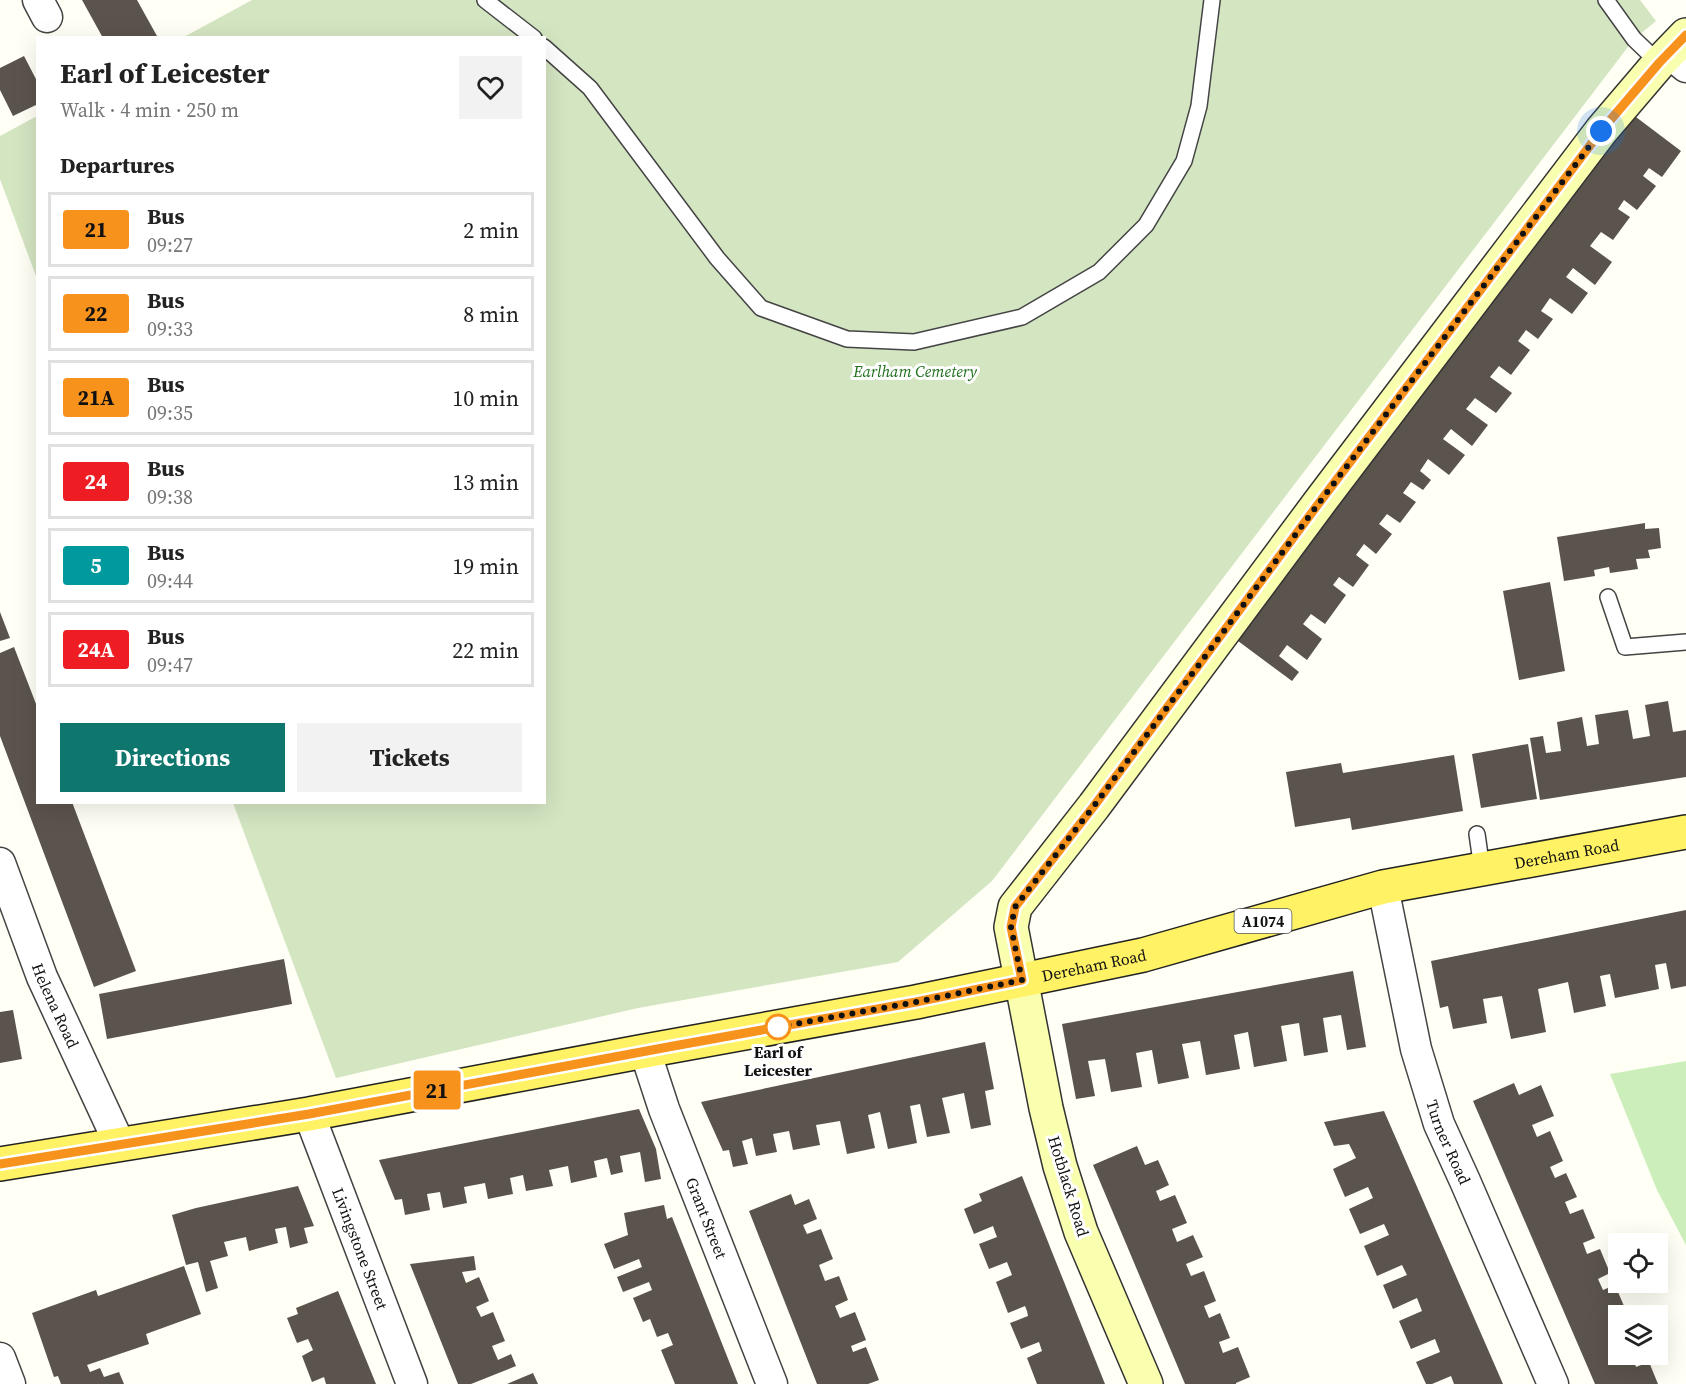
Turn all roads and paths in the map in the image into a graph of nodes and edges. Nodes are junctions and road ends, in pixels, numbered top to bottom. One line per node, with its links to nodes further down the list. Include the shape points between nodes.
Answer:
1 (486, 0): 4 (lane)
2 (1212, 0): 5 (lane, via 1199,106 1184,161 1146,225 1099,272 1022,317 914,342 847,339 761,308 717,258 590,88)
3 (1606, 0): 6 (lane, via 1634,39)
4 (531, 36)
5 (546, 49)
6 (1675, 54): 14 (street, Hotblack Road, via 1601,131 1015,907 1011,927)
7 (1608, 597): 8 (lane, via 1625,646)
8 (1686, 642)
9 (1686, 832): 12 (main road, Dereham Road / A1074)
10 (1477, 834): 12 (lane)
11 (0, 863): 17 (street, Helena Road, via 42,977)
12 (1482, 869): 13 (main road, Dereham Road / A1074)
13 (1383, 887): 14 (main road, Dereham Road / A1074, via 1143,955); 24 (street, Turner Road, via 1416,1048 1439,1124)
14 (1022, 980): 15 (main road, Dereham Road / A1074); 23 (street, Hotblack Road, via 1060,1166 1081,1232)
15 (645, 1051): 16 (main road, Dereham Road / A1074); 22 (street, Grant Street)
16 (309, 1114): 17 (main road, Dereham Road / A1074); 21 (street, Livingstone Street)
17 (120, 1145): 18 (main road, Dereham Road / A1074)
18 (0, 1164)
19 (0, 1358): 20 (street)
20 (10, 1384)
21 (412, 1384)
22 (772, 1384)
23 (1146, 1384)
24 (1553, 1384)

